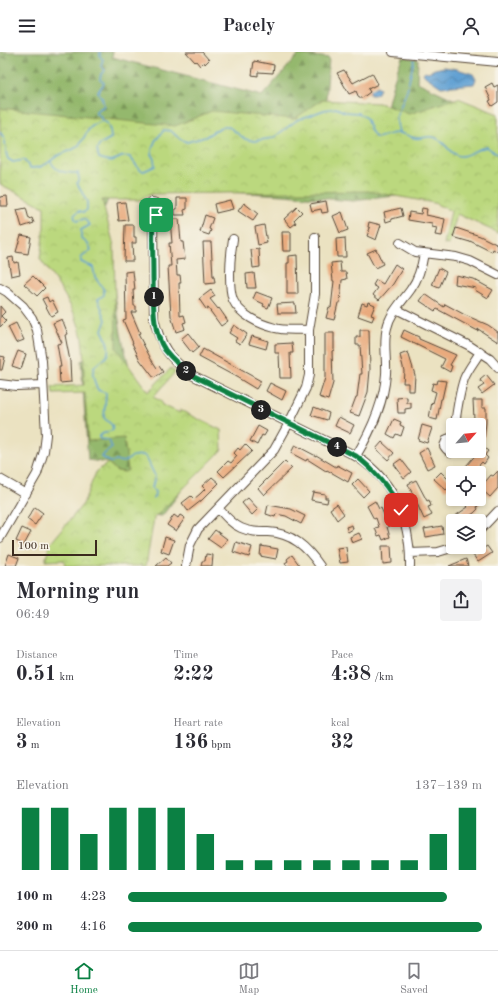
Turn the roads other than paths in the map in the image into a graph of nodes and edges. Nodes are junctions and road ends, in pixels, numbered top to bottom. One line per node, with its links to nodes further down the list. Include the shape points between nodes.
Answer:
1 (393, 52): 2 (street)
2 (498, 62)
3 (153, 216): 17 (street, via 154,319 165,349 177,364 192,375)
4 (315, 237): 11 (street, via 315,294)
5 (233, 239): 11 (street, via 230,289 238,308 261,324 276,329)
6 (400, 243): 7 (street, via 415,252)
7 (424, 253): 8 (street, via 470,261); 10 (street, via 417,280)
8 (498, 276)
9 (0, 288): 15 (street, via 23,306 32,318 40,342)
10 (396, 309): 12 (street); 18 (street, via 386,329 386,375 380,406 371,430)
11 (309, 330): 17 (street, via 308,381)
12 (480, 352): 13 (street); 16 (street, via 464,379)
13 (498, 368)
14 (0, 384): 15 (street)
15 (43, 385): 20 (street, via 46,436 44,451 37,474)
16 (456, 418)
17 (289, 424): 18 (street); 21 (street, via 268,457)
18 (356, 456): 26 (street, via 378,475 395,498 406,523)
19 (0, 479): 20 (street)
20 (26, 494): 24 (street)
21 (218, 508): 27 (street, via 193,538); 28 (street, via 240,528 290,537 306,548)
22 (498, 511): 23 (street)
23 (486, 524)
24 (0, 538)
25 (446, 550): 26 (street)
26 (410, 553): 29 (street)
27 (186, 566)
28 (320, 566)
29 (410, 566)

